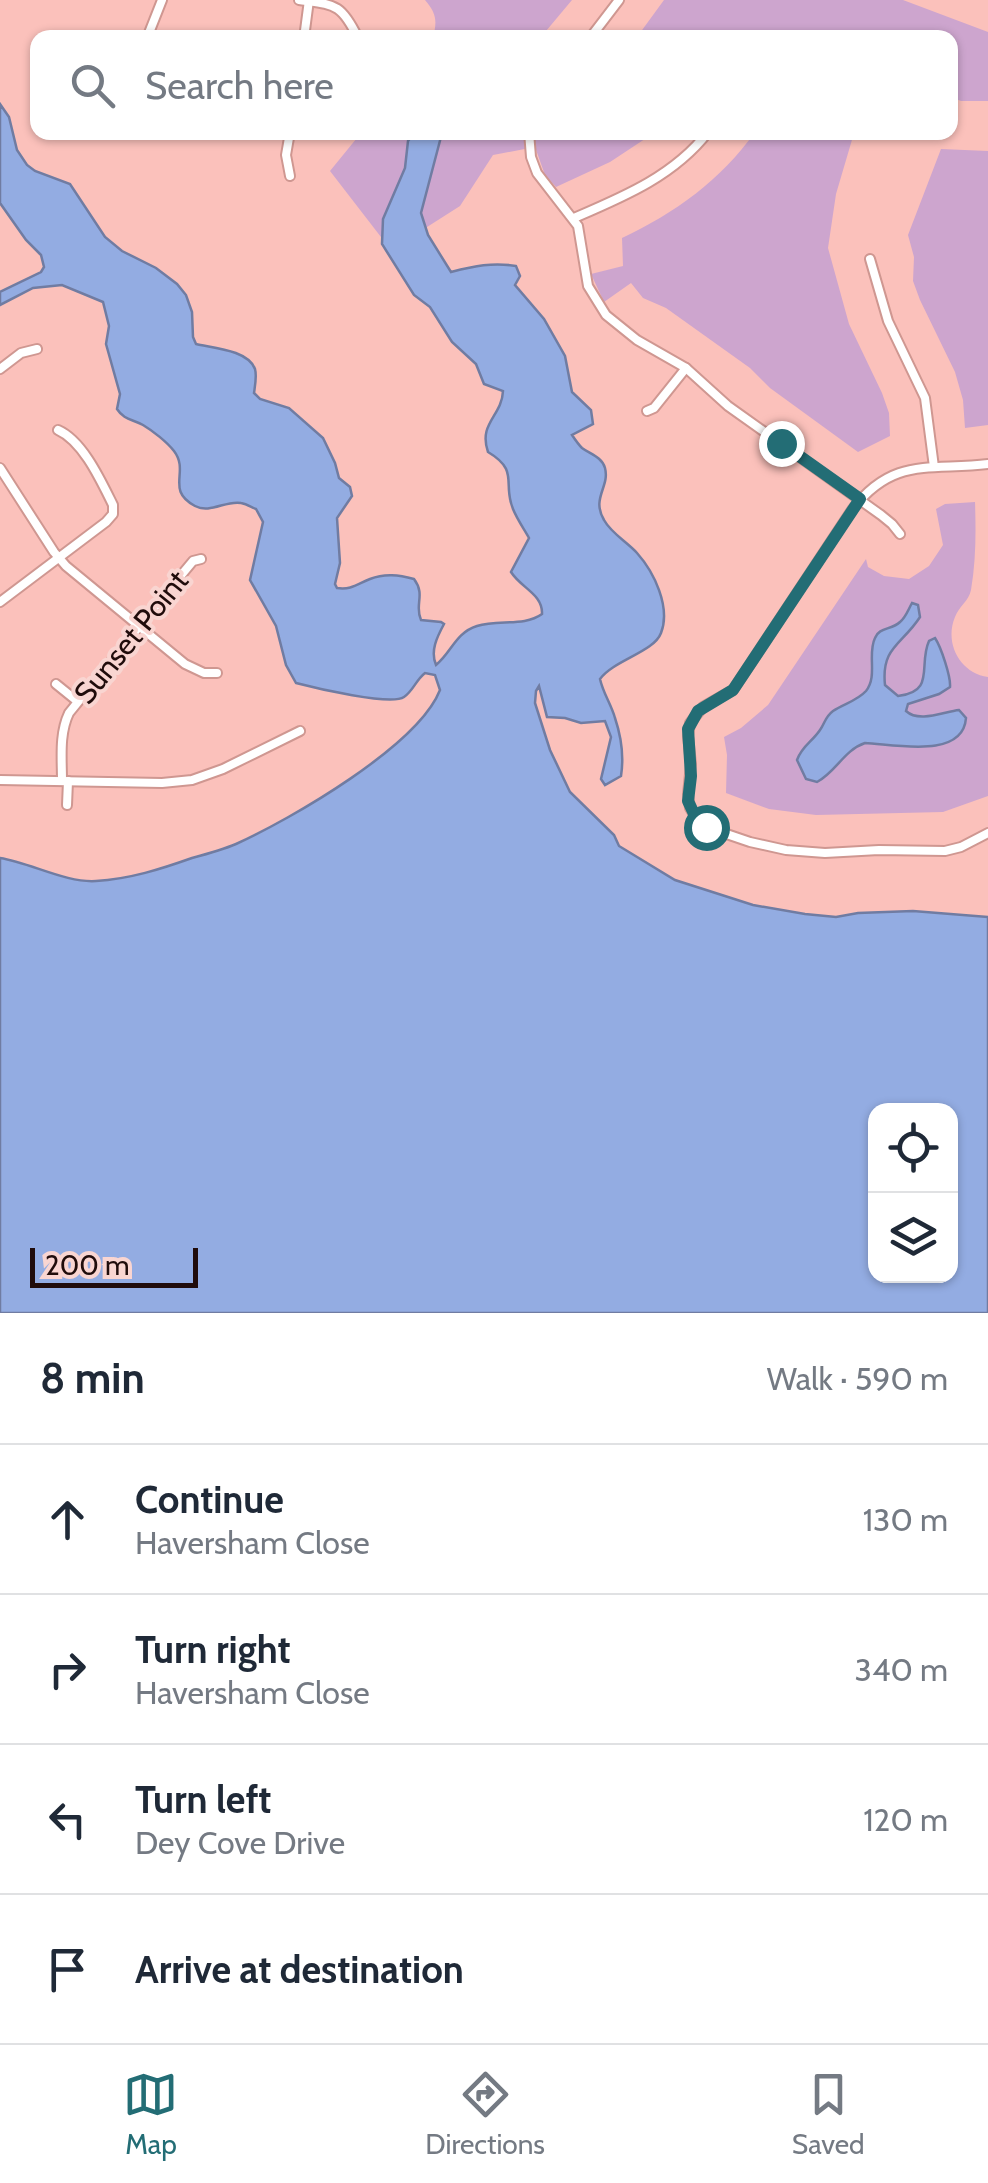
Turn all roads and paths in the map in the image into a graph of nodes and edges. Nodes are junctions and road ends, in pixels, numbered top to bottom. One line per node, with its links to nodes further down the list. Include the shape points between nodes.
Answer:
1 (162, 0): 4 (street)
2 (306, 0): 5 (street); 6 (street, via 338,8)
3 (619, 0): 7 (street)
4 (150, 30)
5 (304, 30)
6 (354, 30)
7 (596, 30)
8 (289, 140): 11 (street)
9 (530, 140): 12 (street, via 538,173)
10 (700, 140): 12 (street, via 634,192)
11 (290, 176)
12 (574, 218): 15 (street, via 588,286 606,315)
13 (870, 259): 20 (street, via 888,321 926,398)
14 (37, 348): 16 (street)
15 (686, 368): 17 (street); 22 (street, via 728,406)
16 (0, 369)
17 (646, 411)
18 (58, 430): 25 (street, via 78,444 114,510)
19 (988, 464): 20 (street)
20 (934, 467): 22 (street, via 895,474)
21 (1, 471): 25 (street)
22 (860, 499): 23 (street); 35 (street, via 733,690 690,723 690,808 701,823 726,834 808,852 945,851)
23 (900, 534)
24 (201, 558): 27 (street, Sunset Point)
25 (60, 559): 26 (street); 27 (street)
26 (0, 602)
27 (139, 626): 28 (street, via 185,664); 30 (street, Sunset Point)
28 (217, 673)
29 (56, 684): 30 (street)
30 (78, 702): 33 (street, Sunset Point, via 64,726)
31 (300, 731): 33 (street, via 192,780)
32 (0, 780): 33 (street)
33 (65, 781): 34 (street, Sunset Point)
34 (67, 805)
35 (988, 832)

